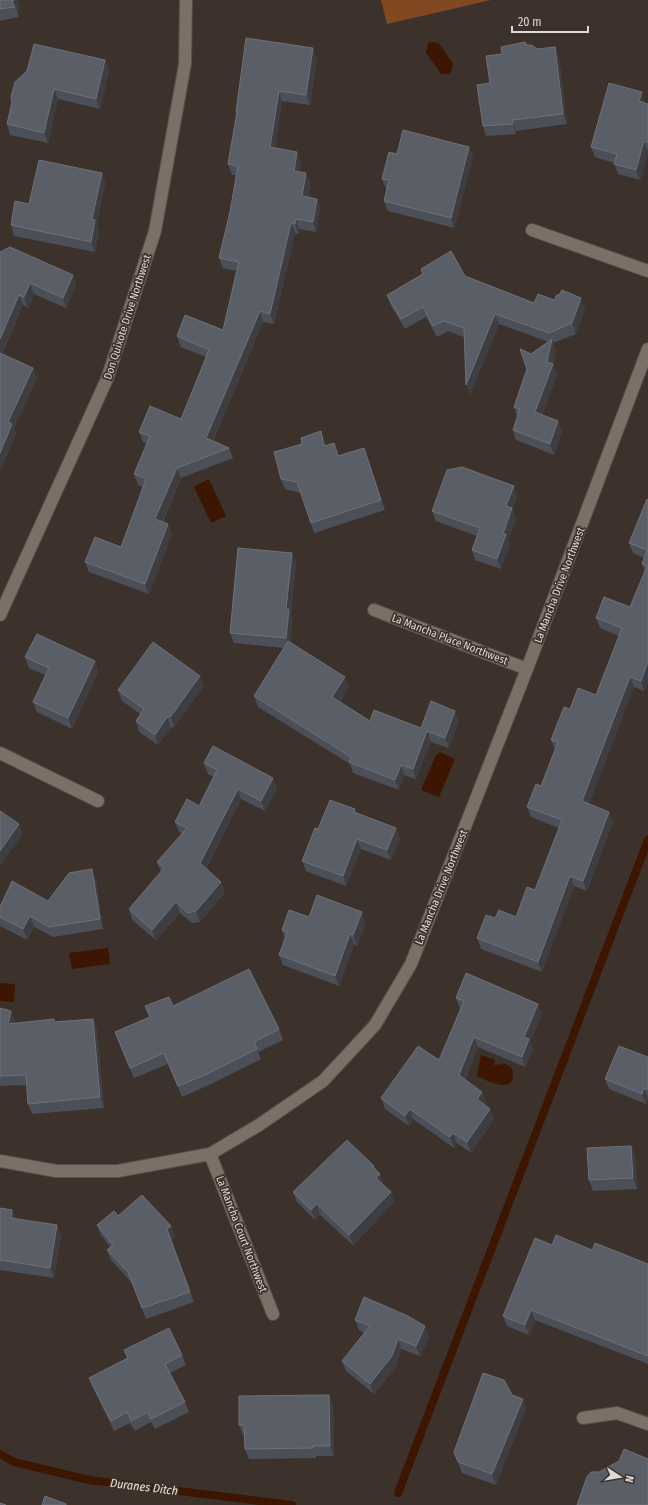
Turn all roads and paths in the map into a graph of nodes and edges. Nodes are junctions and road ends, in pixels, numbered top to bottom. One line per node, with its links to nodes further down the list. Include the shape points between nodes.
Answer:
1 (186, 0): 6 (street, Don Quixote Drive Northwest, via 185,64 155,231 107,379)
2 (532, 230): 3 (street)
3 (648, 271)
4 (648, 349): 7 (street, La Mancha Drive Northwest)
5 (374, 610): 7 (street, La Mancha Place Northwest)
6 (0, 615)
7 (527, 669): 10 (street, La Mancha Drive Northwest, via 411,964 375,1025 323,1081 259,1125)
8 (0, 753): 9 (street)
9 (98, 801)
10 (210, 1154): 11 (street, La Mancha Drive Northwest, via 118,1171 56,1171); 12 (street, La Mancha Court Northwest)
11 (0, 1161)
12 (273, 1314)
13 (583, 1418): 14 (street, via 618,1413)
14 (648, 1424)

